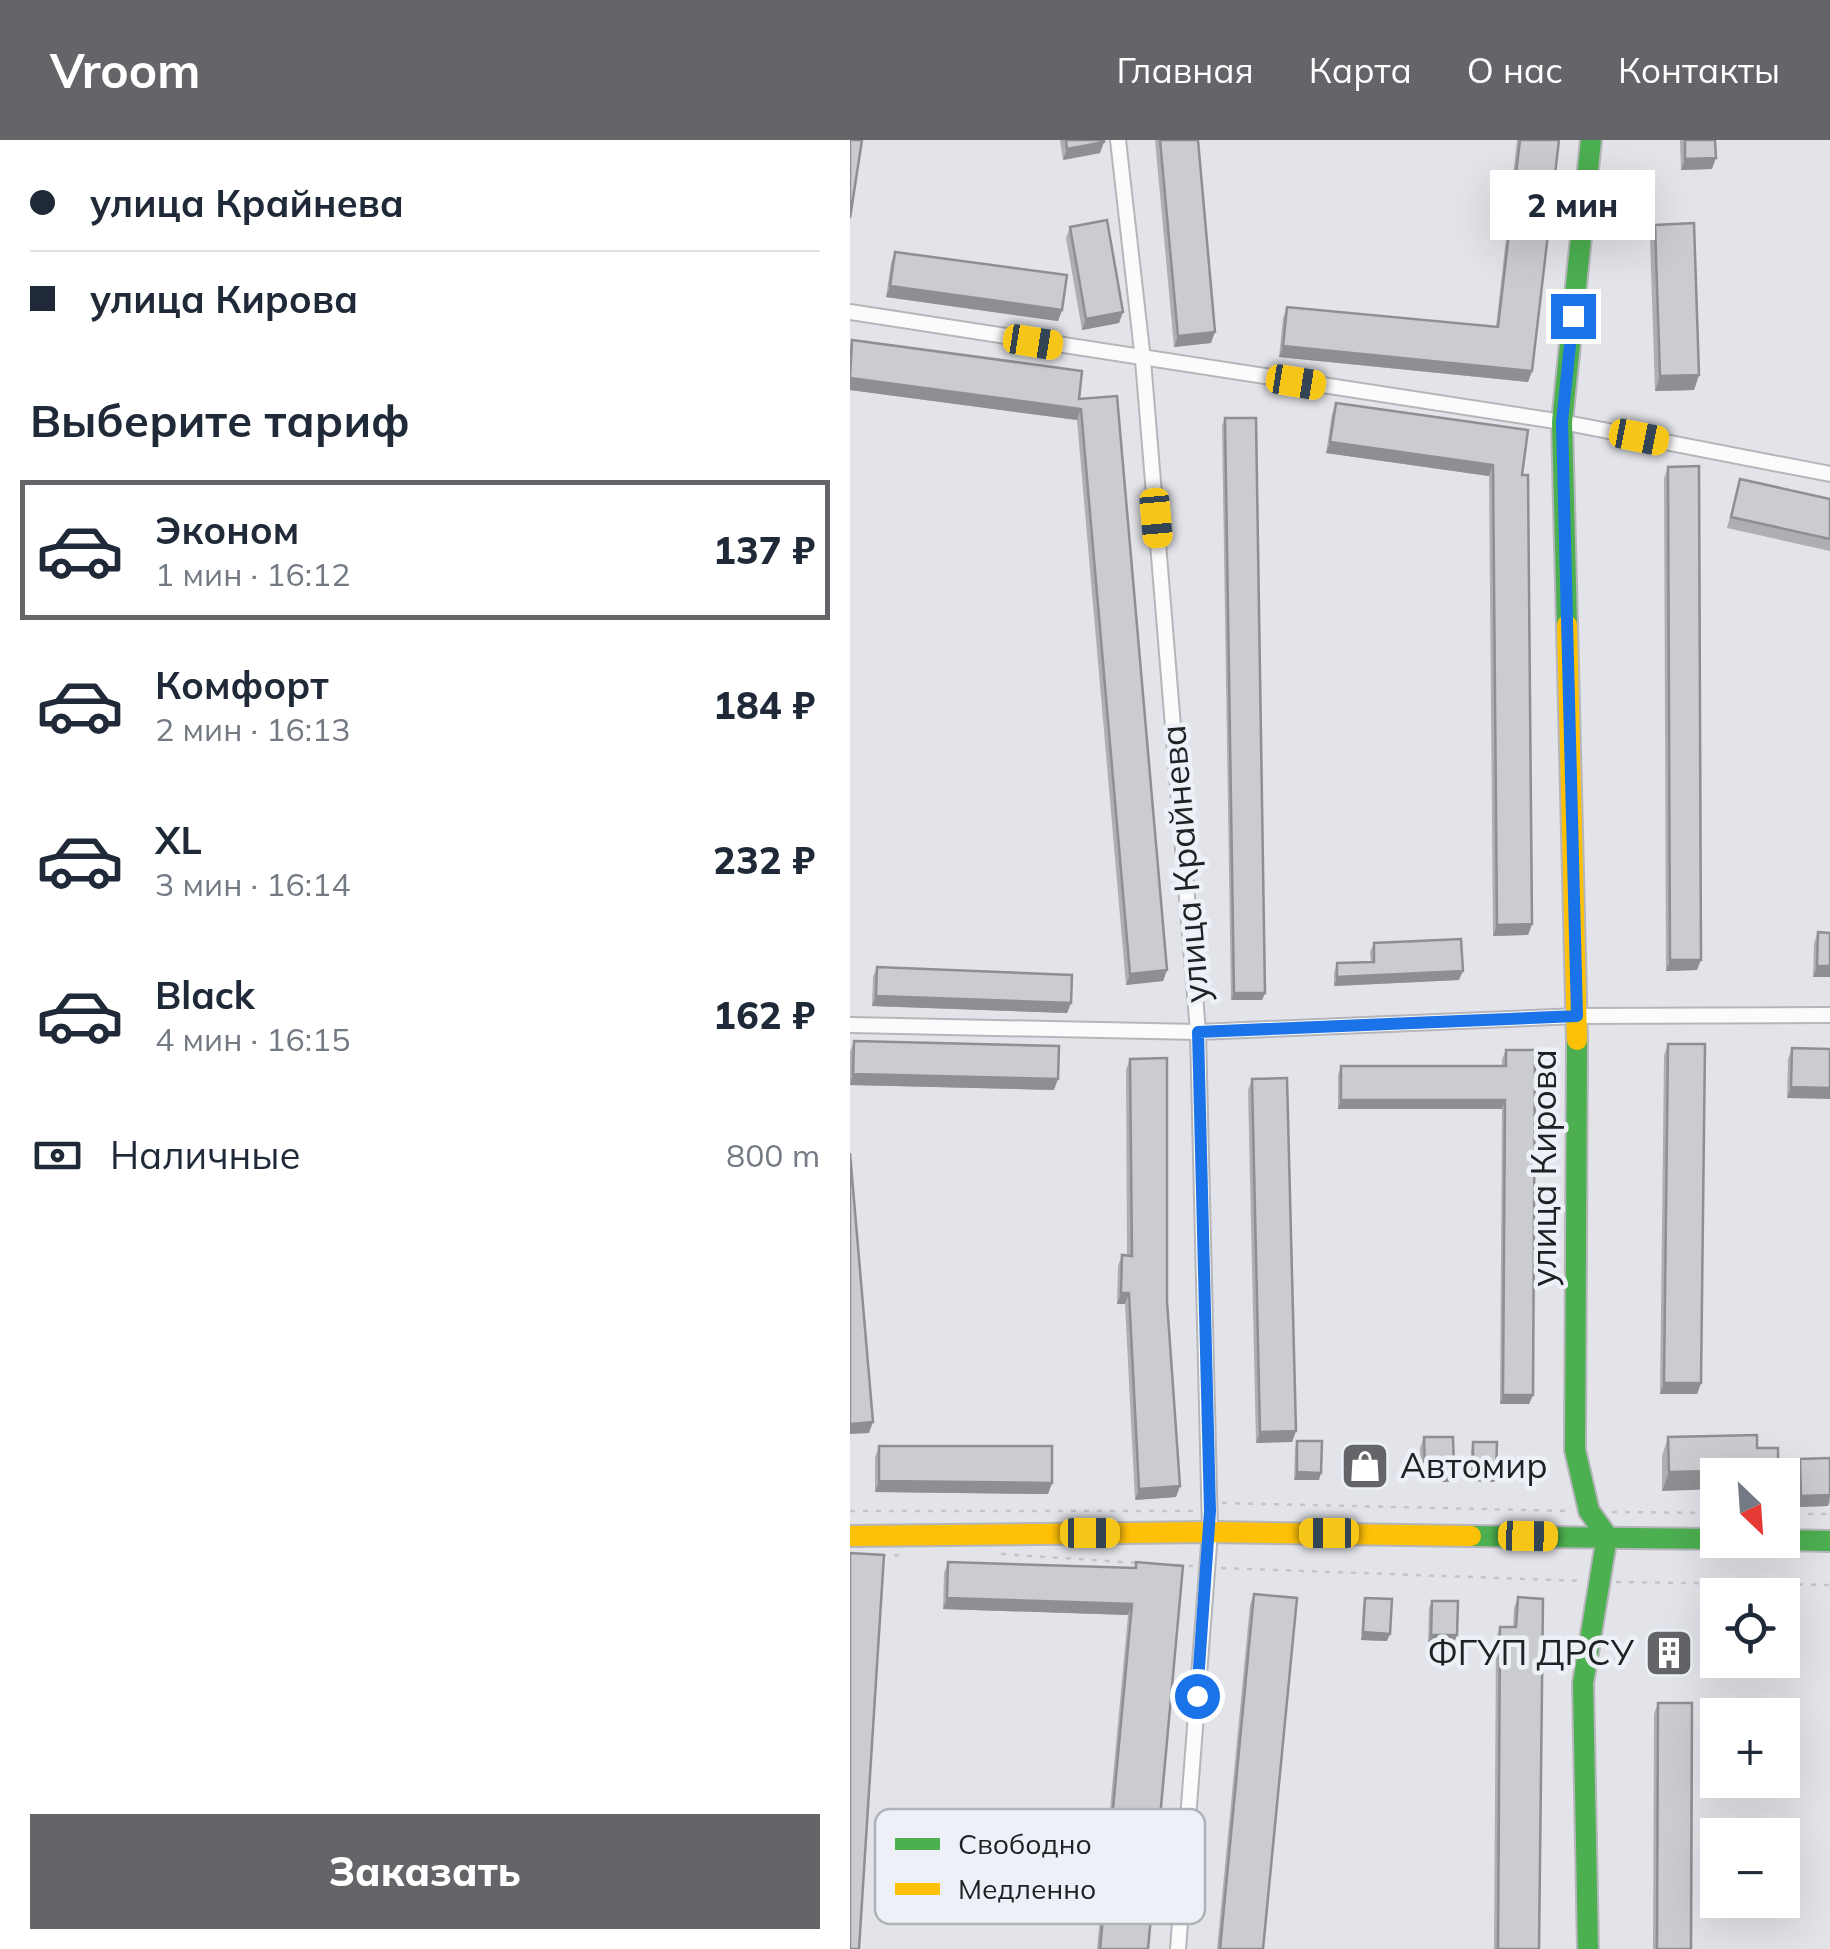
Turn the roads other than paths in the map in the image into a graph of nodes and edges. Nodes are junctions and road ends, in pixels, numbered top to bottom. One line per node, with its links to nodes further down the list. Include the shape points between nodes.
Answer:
1 (1118, 140): 4 (street, улица Крайнева)
2 (1591, 140): 5 (street, улица Кирова)
3 (850, 312): 4 (street)
4 (1143, 360): 5 (street); 10 (street, улица Крайнева)
5 (1562, 422): 6 (street); 8 (street, улица Кирова)
6 (1830, 474)
7 (1830, 1015): 8 (street)
8 (1577, 1016): 10 (street); 13 (street, улица Кирова, via 1574,1450 1589,1511)
9 (850, 1025): 10 (street)
10 (1198, 1032): 11 (street, улица Крайнева)
11 (1210, 1515): 12 (street); 13 (street); 17 (street, улица Крайнева)
12 (850, 1536)
13 (1607, 1536): 14 (street); 20 (street, via 1583,1683)
14 (1700, 1538)
15 (1800, 1540): 16 (street)
16 (1830, 1541)
17 (1189, 1809)
18 (1180, 1924): 19 (street, улица Крайнева)
19 (1178, 1949)
20 (1588, 1949)

